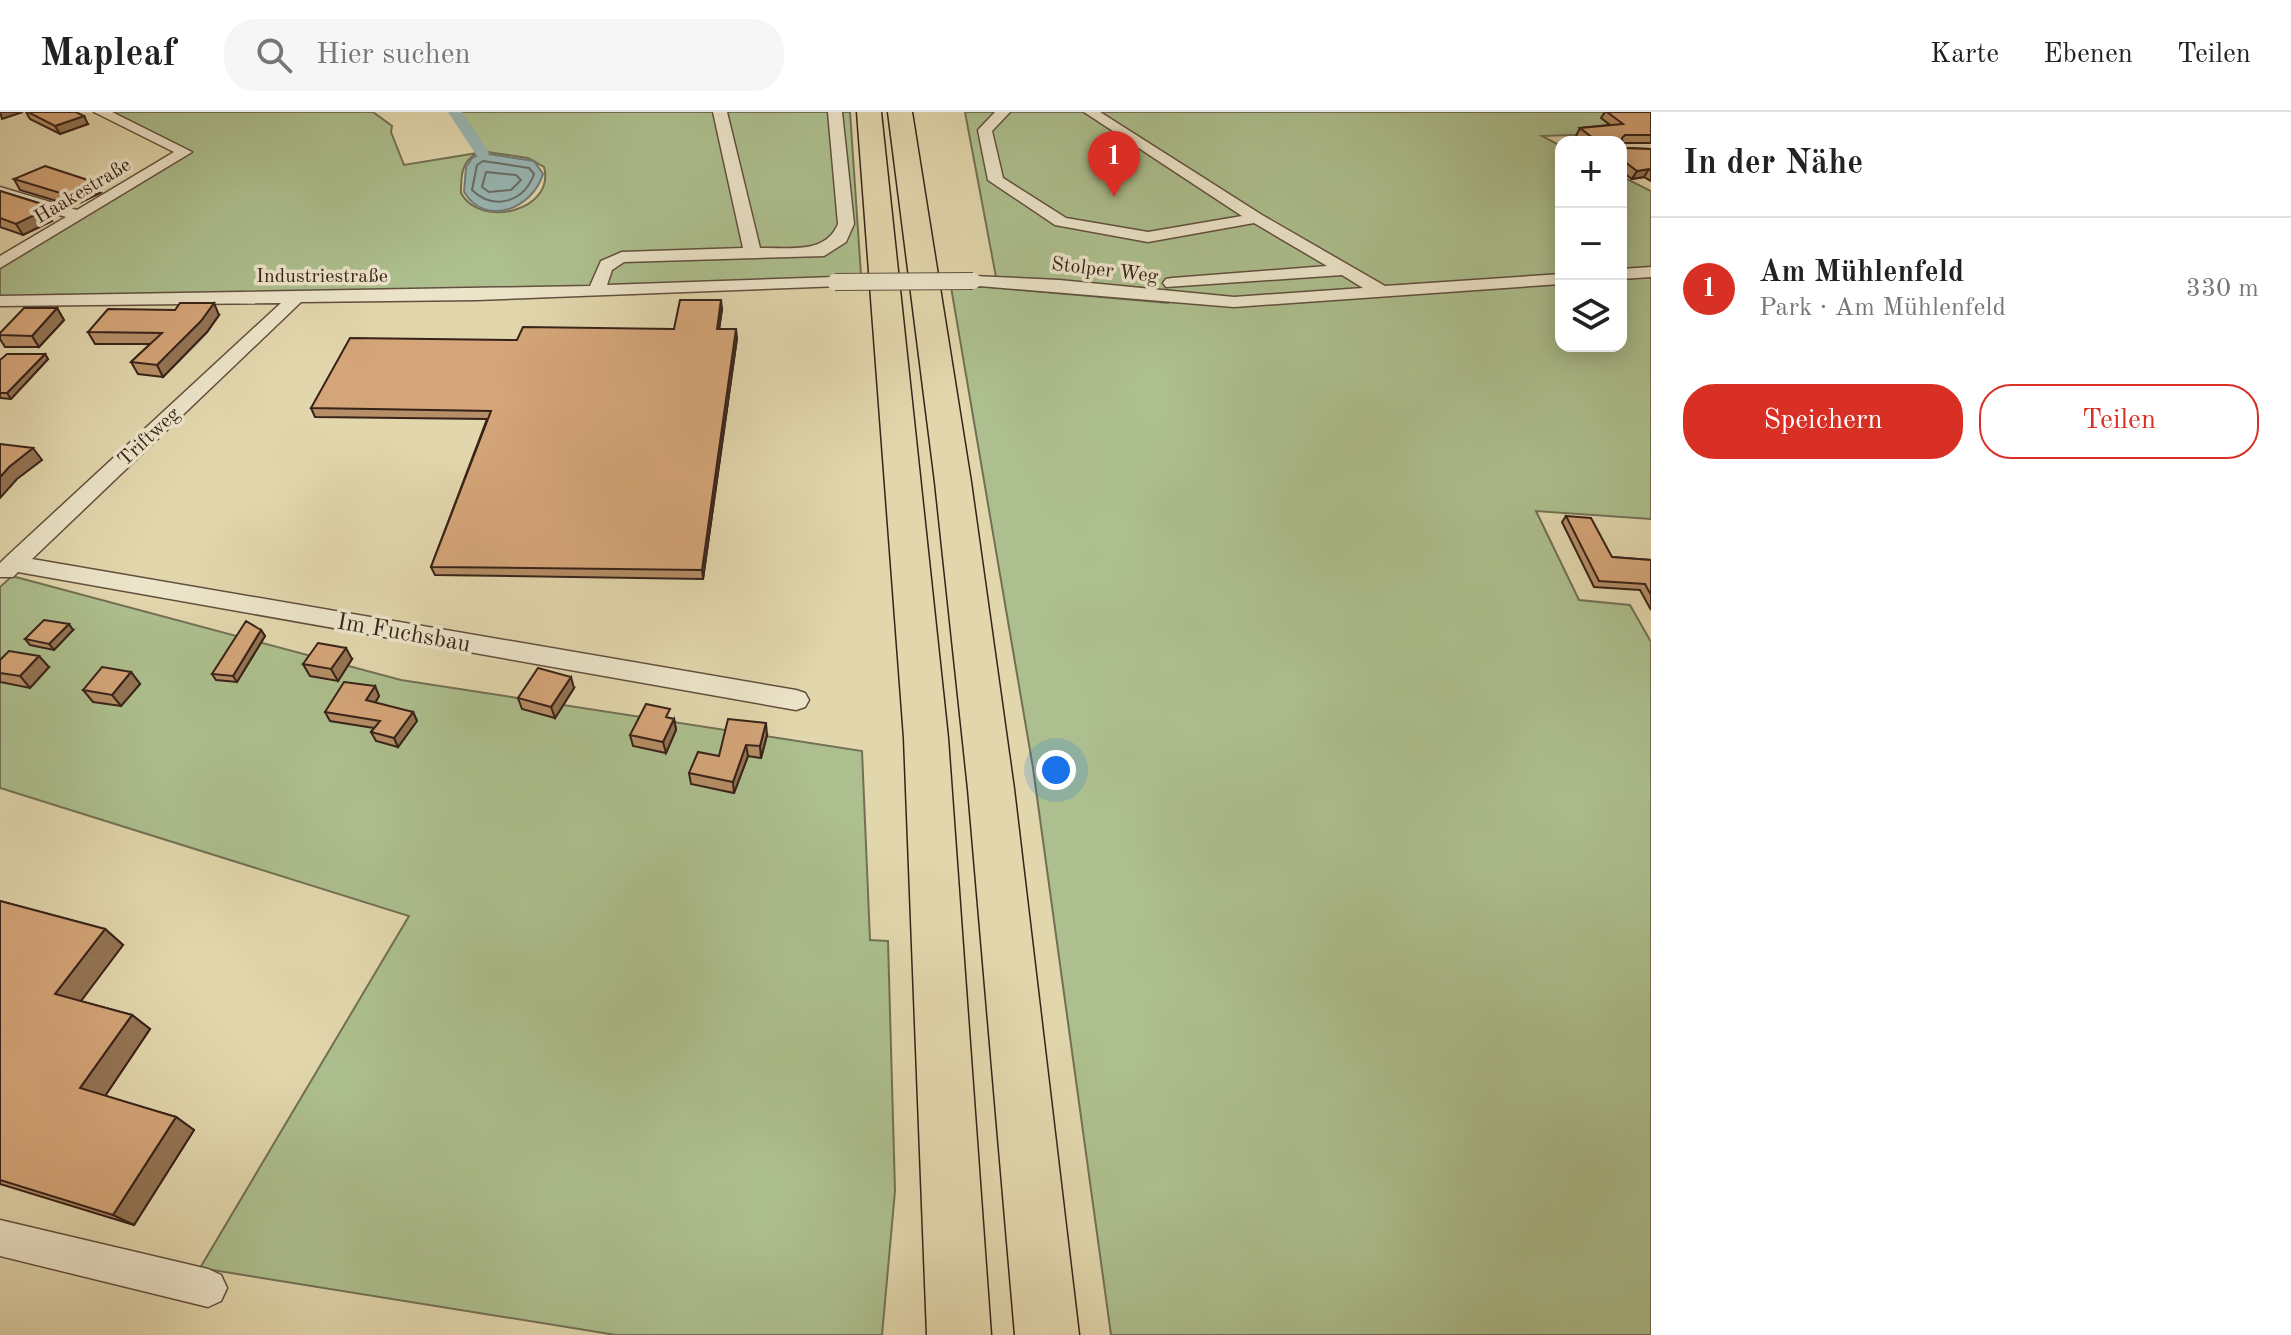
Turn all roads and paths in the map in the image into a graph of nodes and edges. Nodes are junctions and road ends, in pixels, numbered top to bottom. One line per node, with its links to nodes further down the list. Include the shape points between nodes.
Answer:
1 (101, 112): 9 (street, Haakestraße, via 185,152)
2 (720, 112): 11 (street)
3 (835, 112): 11 (street, via 845,231 824,251)
4 (869, 112): 25 (highway, via 926,738)
5 (900, 112): 26 (highway, via 991,789)
6 (1003, 112): 10 (street, via 985,130 996,180 1061,222 1148,237)
7 (1091, 112): 10 (street)
8 (0, 192): 9 (street)
9 (78, 215): 12 (street, Haakestraße)
10 (1256, 218): 13 (street)
11 (753, 255): 19 (street, via 622,257 604,267)
12 (0, 263)
13 (1346, 270): 17 (street); 20 (street)
14 (1651, 272): 15 (street)
15 (1627, 274)
16 (1555, 279): 20 (street, Stolper Weg)
17 (1172, 283)
18 (644, 288): 19 (street, Industriestraße); 20 (street, Stolper Weg, bridge, via 973,281 1224,302)
19 (598, 290): 21 (street, Industriestraße)
20 (1383, 292)
21 (297, 297): 22 (street, Industriestraße); 23 (street, Triftweg)
22 (0, 301)
23 (6, 569): 24 (street, Im Fuchsbau)
24 (796, 700)
25 (948, 1116): 29 (highway); 30 (highway)
26 (1029, 1158): 31 (highway); 32 (highway)
27 (0, 1238): 28 (street)
28 (208, 1288)
29 (930, 1335)
30 (959, 1335)
31 (1047, 1335)
32 (1062, 1335)

